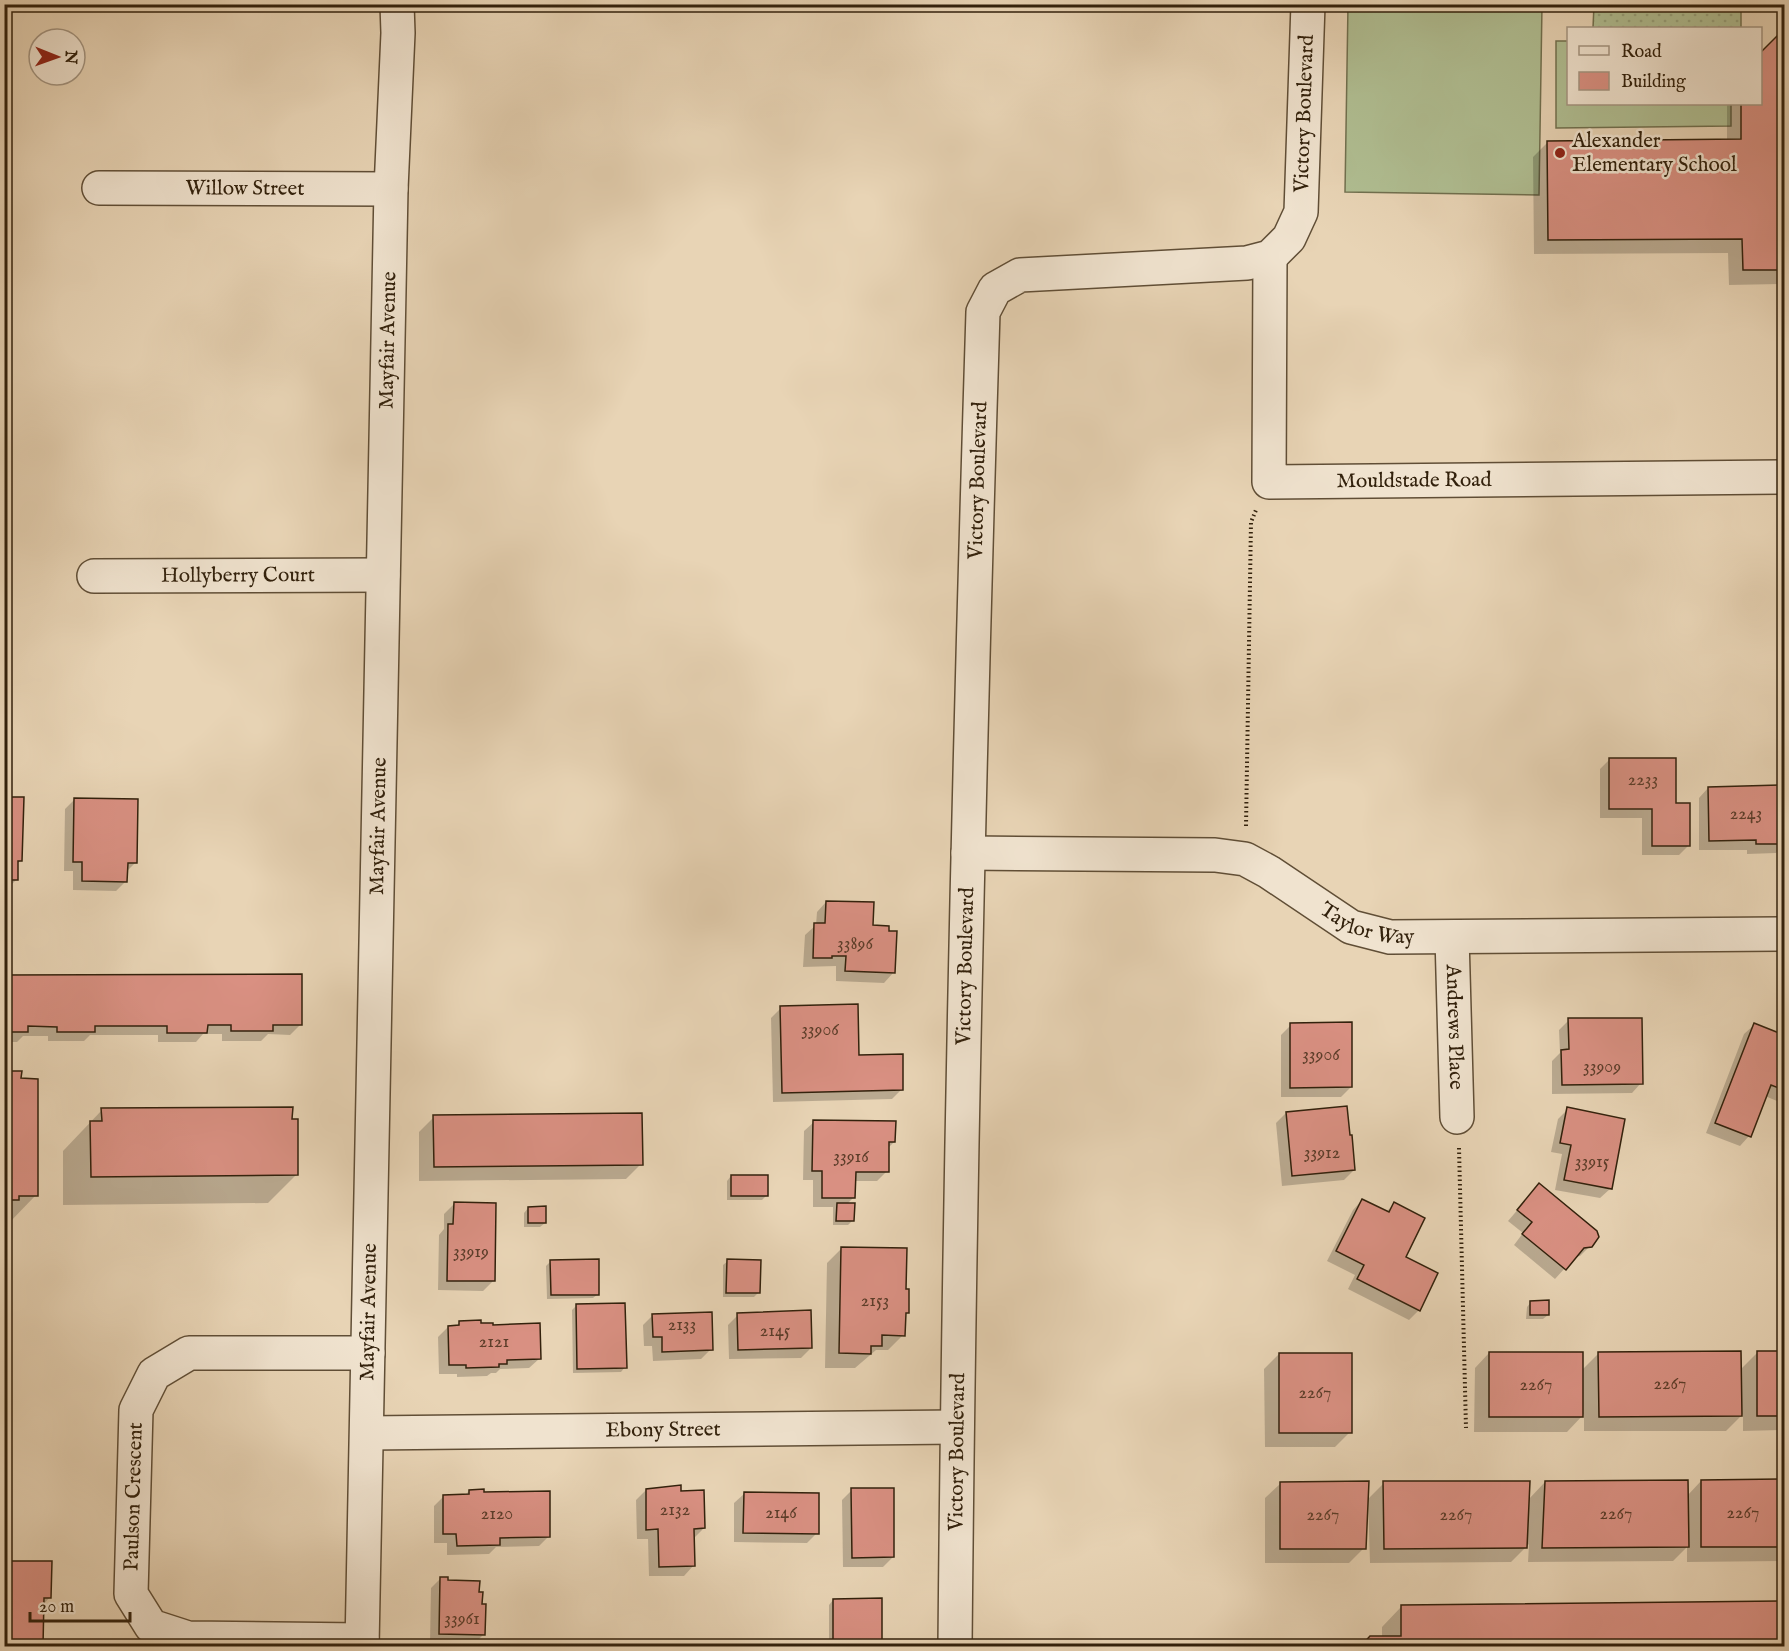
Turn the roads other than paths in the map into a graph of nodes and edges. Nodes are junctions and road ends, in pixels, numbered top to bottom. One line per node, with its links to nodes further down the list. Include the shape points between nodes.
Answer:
1 (397, 4): 4 (street, Mayfair Avenue)
2 (1308, 4): 5 (street, Victory Boulevard, via 1301,212 1289,238)
3 (99, 188): 4 (street, Willow Street)
4 (391, 189): 7 (street, Mayfair Avenue)
5 (1270, 257): 6 (street, Mouldstade Road, via 1269,483); 9 (street, Victory Boulevard, via 1247,263 1020,275 987,281)
6 (1785, 477)
7 (383, 575): 8 (street, Hollyberry Court); 13 (street, Mayfair Avenue)
8 (94, 576)
9 (968, 853): 11 (street, Taylor Way, via 1215,855 1245,859 1351,927 1390,937); 14 (street, Victory Boulevard)
10 (1785, 934): 11 (street, Taylor Way)
11 (1452, 937): 12 (street, Andrews Place)
12 (1457, 1117)
13 (368, 1353): 15 (street, Mayfair Avenue); 16 (street, Paulson Crescent, via 189,1353 154,1374 136,1410 131,1594 151,1626 188,1638)
14 (957, 1426): 15 (street, Ebony Street); 17 (street, Victory Boulevard)
15 (367, 1433): 16 (street, Mayfair Avenue)
16 (362, 1643)
17 (955, 1647)

